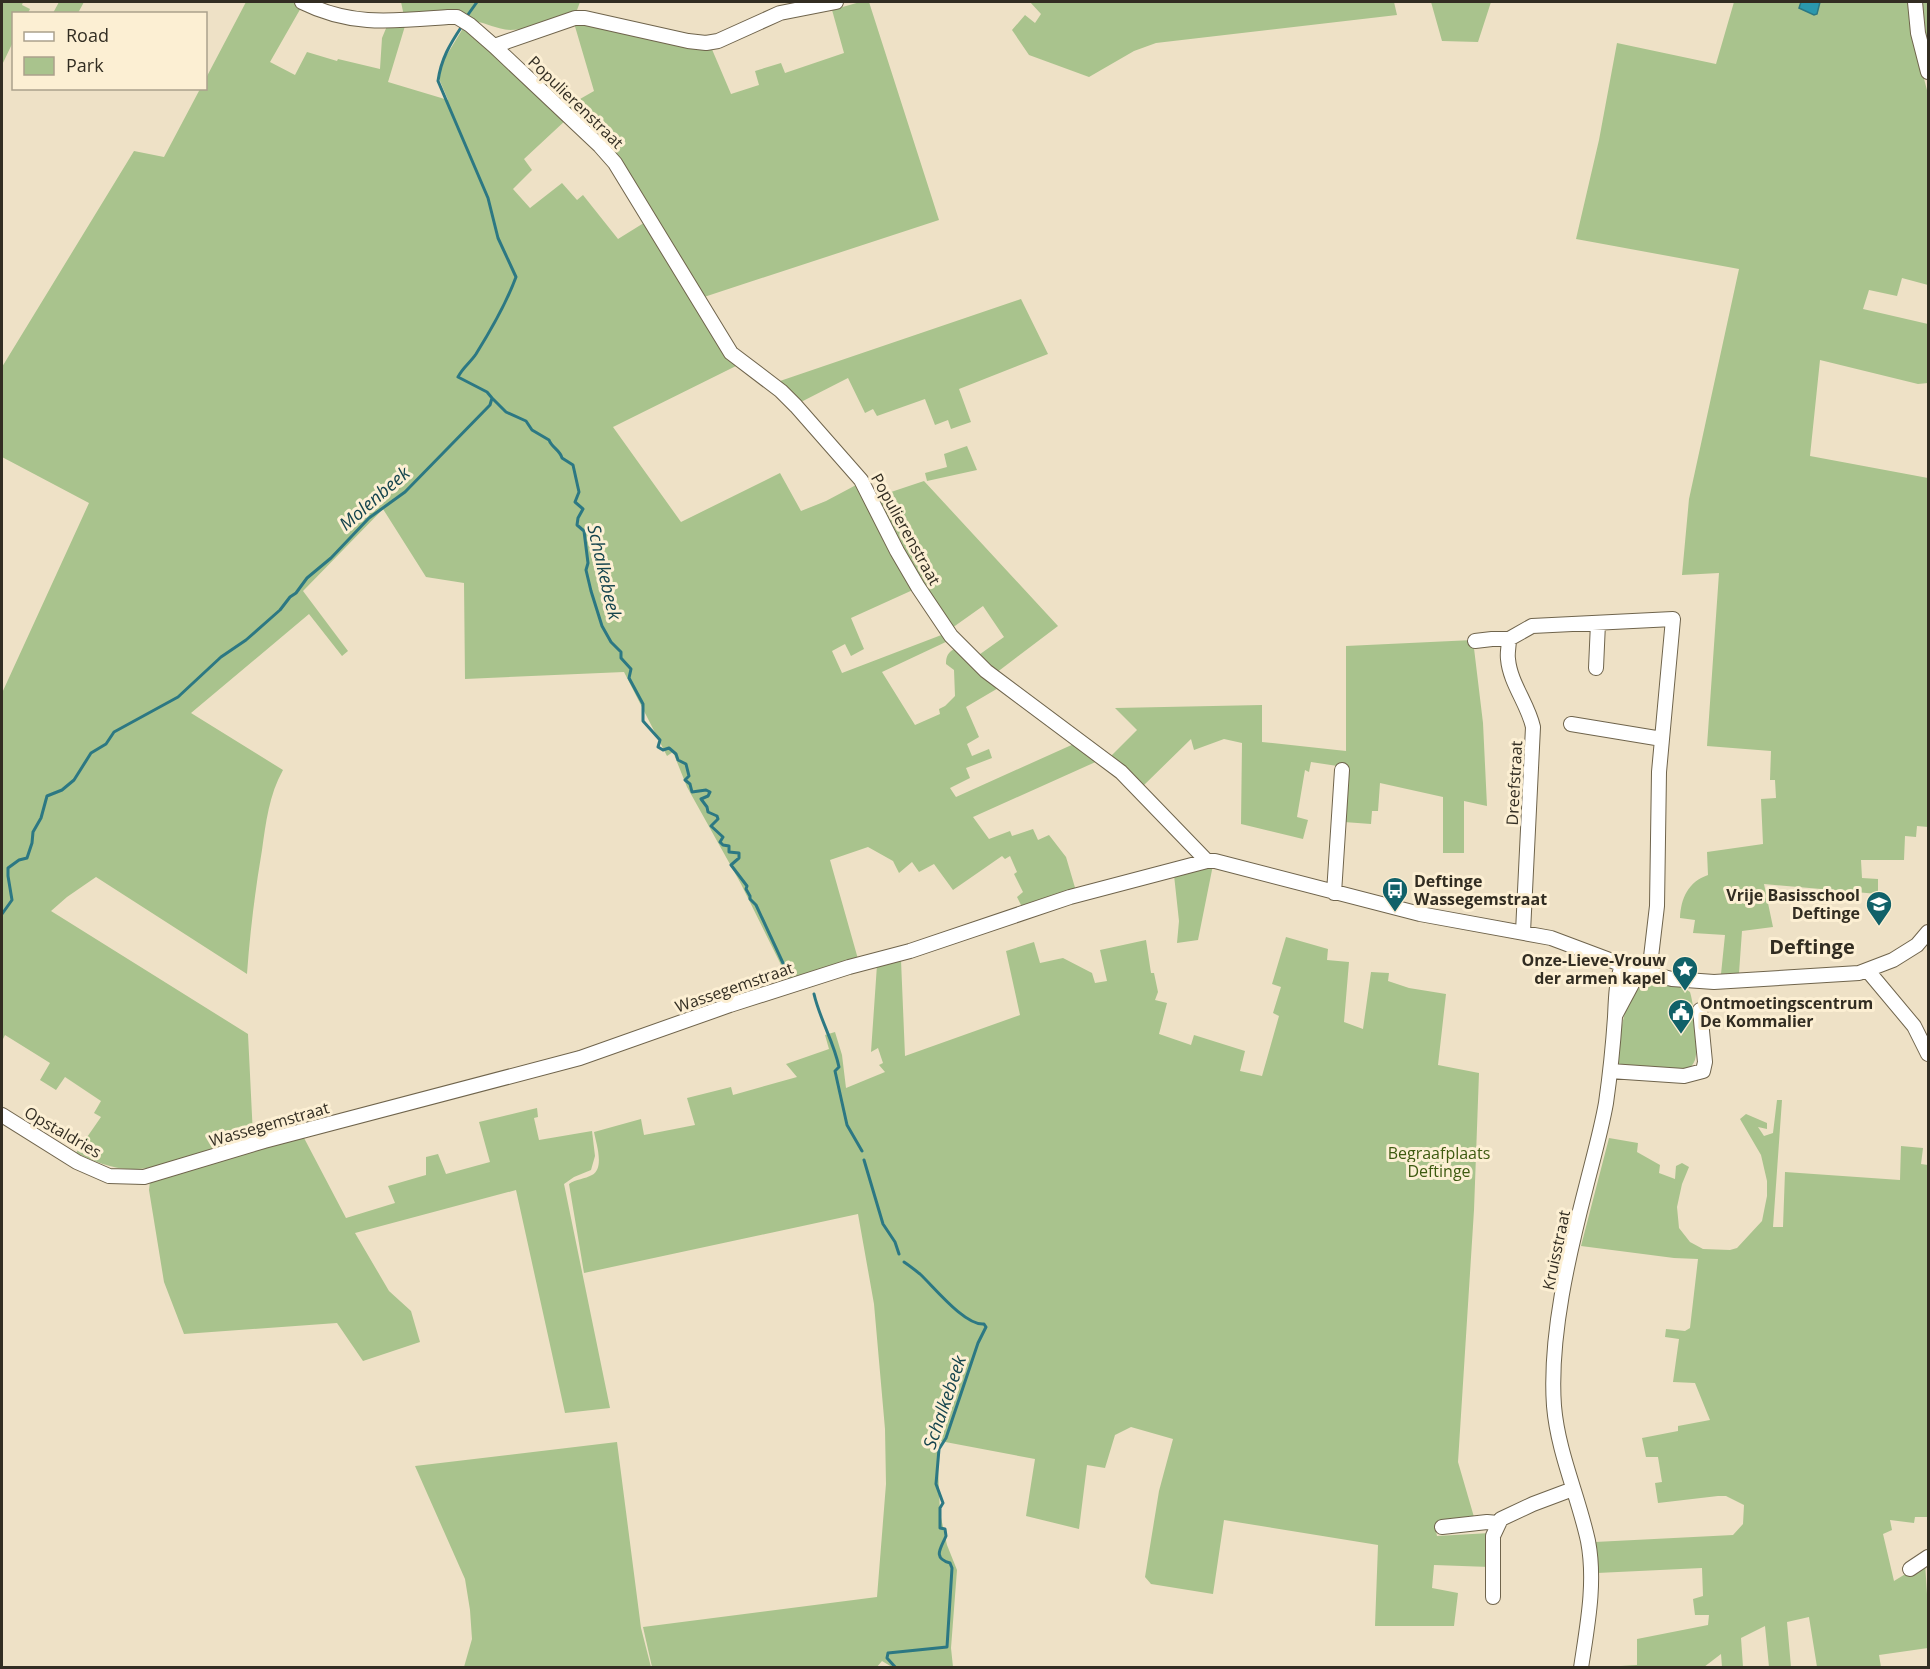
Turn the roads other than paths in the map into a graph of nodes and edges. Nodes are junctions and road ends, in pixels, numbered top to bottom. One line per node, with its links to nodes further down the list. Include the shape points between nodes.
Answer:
1 (302, 2): 4 (street, Populierenstraat, via 359,20 457,18)
2 (836, 2): 4 (street, via 780,13 706,43 575,18)
3 (1915, 2): 5 (street, via 1918,33)
4 (494, 46): 13 (street, Populierenstraat, via 615,163 731,353 781,391 861,480 897,551 951,636 986,671 1122,772)
5 (1929, 72)
6 (1598, 623): 7 (street, via 1532,626); 9 (street); 11 (street, via 1673,619)
7 (1509, 639): 8 (street); 15 (street, Dreefstraat, via 1510,669 1533,727)
8 (1475, 641)
9 (1596, 668)
10 (1571, 724): 11 (street)
11 (1662, 739): 19 (street, via 1657,906)
12 (1342, 770): 14 (street)
13 (1208, 861): 14 (street, Wassegemstraat); 25 (street, Wassegemstraat, via 1070,897 910,951 730,1005 580,1058 264,1141)
14 (1334, 893): 15 (street, Wassegemstraat, via 1469,924)
15 (1523, 932): 17 (street, Wassegemstraat)
16 (1926, 938): 18 (street, Wassegemstraat, via 1899,957)
17 (1622, 964): 19 (street, Wassegemstraat); 21 (street, Kruisstraat, via 1614,997)
18 (1868, 971): 19 (street, Wassegemstraat, via 1714,982 1672,980); 22 (street, via 1914,1026)
19 (1644, 973): 21 (street, Kruisstraat)
20 (1700, 1010): 23 (street, via 1703,1071 1684,1076)
21 (1615, 1018): 23 (street, Kruisstraat)
22 (1929, 1054)
23 (1610, 1071): 26 (street, Kruisstraat, via 1600,1133 1569,1260 1553,1376 1558,1439)
24 (2, 1115): 25 (street, Opstaldries, via 77,1162 110,1176)
25 (144, 1177)
26 (1573, 1489): 27 (street, via 1510,1514); 32 (street, Kruisstraat, via 1589,1544 1591,1594)
27 (1498, 1523): 28 (street); 31 (street, via 1492,1546)
28 (1442, 1527)
29 (1929, 1557): 30 (street)
30 (1910, 1569)
31 (1493, 1597)
32 (1581, 1668)

